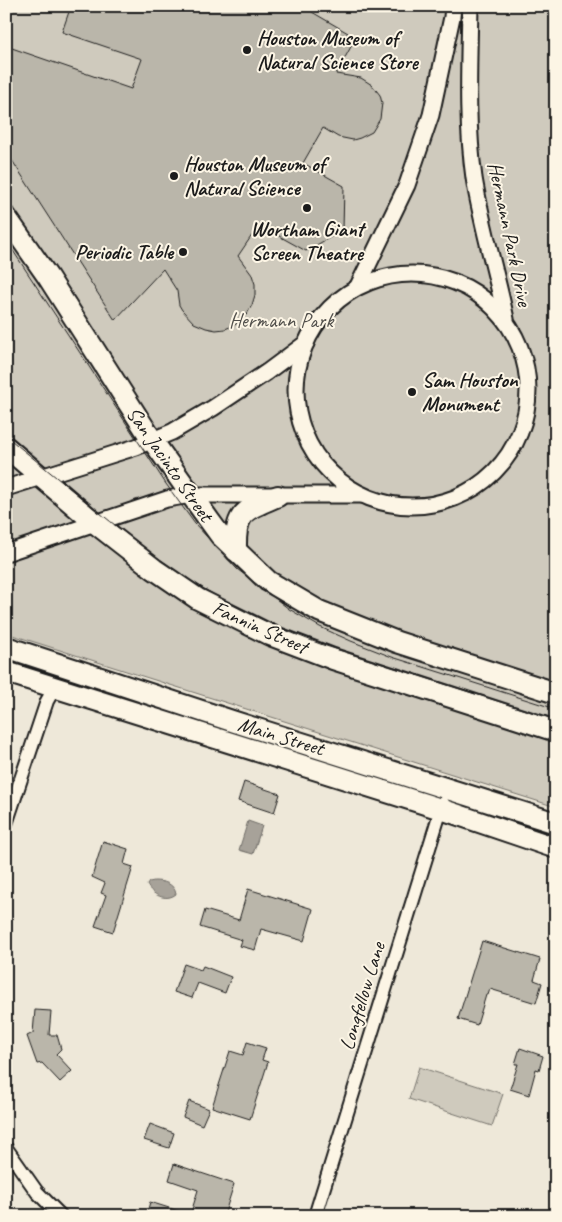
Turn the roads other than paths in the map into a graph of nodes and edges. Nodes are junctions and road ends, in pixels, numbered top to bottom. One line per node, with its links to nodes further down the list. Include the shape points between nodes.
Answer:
1 (453, 6): 4 (street, via 431,115 407,185)
2 (470, 6): 5 (street, Hermann Park Drive, via 468,115 474,176)
3 (6, 217): 7 (main road, San Jacinto Street)
4 (358, 286): 5 (street, via 393,275 429,274 464,285 494,307); 6 (street, via 327,310)
5 (506, 321): 12 (street, via 523,358 529,385 520,434 504,463 479,486 450,501 420,507 390,505)
6 (306, 342): 7 (street, via 213,408); 12 (street, via 298,369 296,397 302,427 315,454 335,477)
7 (152, 440): 9 (street); 11 (main road, San Jacinto Street)
8 (6, 447): 9 (main road, Fannin Street)
9 (41, 476): 10 (street); 14 (main road, Fannin Street)
10 (6, 488)
11 (191, 495): 13 (street); 14 (street, via 167,499); 15 (main road, San Jacinto Street)
12 (360, 495): 13 (street)
13 (278, 496): 15 (main road, via 245,511 236,536)
14 (95, 523): 16 (street); 21 (main road, Fannin Street, via 198,599 270,635 333,659)
15 (236, 552): 20 (main road, San Jacinto Street, via 268,581 319,611 397,642)
16 (6, 553)
17 (6, 647): 22 (main road, Main Street)
18 (6, 672): 19 (main road, Main Street)
19 (55, 688): 23 (main road, Main Street); 25 (street, via 47,701)
20 (556, 693)
21 (556, 731)
22 (448, 789): 23 (street, Longfellow Lane); 24 (main road, Main Street)
23 (441, 809): 26 (main road, Main Street); 29 (street, Longfellow Lane)
24 (556, 823)
25 (6, 824)
26 (556, 848)
27 (6, 1148): 28 (street, via 37,1192)
28 (61, 1216)
29 (315, 1216)

